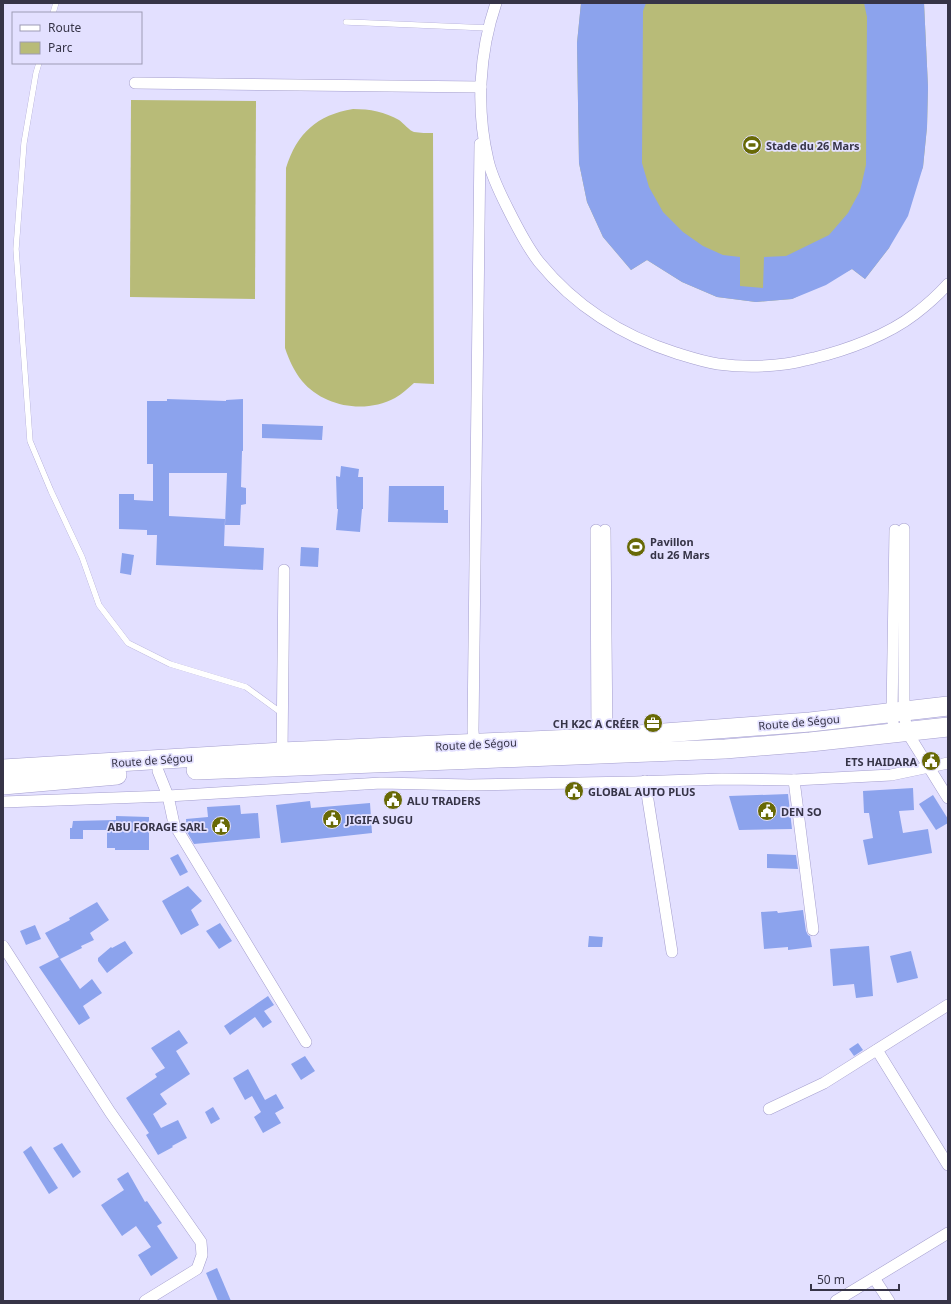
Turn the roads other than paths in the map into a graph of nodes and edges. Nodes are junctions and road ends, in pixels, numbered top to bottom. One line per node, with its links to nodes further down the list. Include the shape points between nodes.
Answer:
1 (496, 3): 3 (street)
2 (346, 22): 3 (lane)
3 (489, 28): 6 (street, via 481,71)
4 (39, 64): 14 (lane, via 24,143 16,249 30,441 82,557 99,605 128,643 170,664 246,687)
5 (135, 84): 6 (street)
6 (481, 88): 7 (street)
7 (481, 106): 8 (street, via 488,161 499,193 538,261 594,314 627,334 659,348 718,364 754,366 786,364 832,354 890,330 914,315); 19 (street)
8 (948, 284)
9 (600, 530): 17 (street)
10 (900, 530): 13 (street)
11 (284, 570): 14 (street)
12 (948, 706): 13 (highway, Route de Ségou)
13 (898, 712): 16 (street); 17 (highway, Route de Ségou)
14 (283, 714): 18 (street)
15 (948, 727): 16 (highway, Route de Ségou)
16 (900, 732): 17 (highway, Route de Ségou, via 725,749); 21 (street)
17 (602, 746): 19 (highway, Route de Ségou)
18 (282, 752): 19 (highway, Route de Ségou); 22 (highway, Route de Ségou)
19 (474, 752): 23 (highway, Route de Ségou)
20 (948, 764): 21 (street)
21 (929, 768): 24 (street, via 891,775); 28 (street)
22 (3, 769)
23 (158, 771): 26 (highway, Route de Ségou); 27 (street)
24 (794, 780): 25 (street); 30 (street)
25 (645, 781): 27 (street, via 470,785 381,783); 32 (street)
26 (3, 785)
27 (168, 796): 29 (street); 34 (street, via 174,824)
28 (948, 798)
29 (3, 802)
30 (813, 930)
31 (3, 946): 40 (street, via 110,1112 200,1242 202,1255 197,1268)
32 (672, 952)
33 (948, 1005): 35 (street)
34 (306, 1042)
35 (878, 1050): 36 (street, via 824,1083); 37 (street)
36 (769, 1109)
37 (948, 1165)
38 (948, 1233): 39 (street)
39 (874, 1278): 41 (street); 42 (street)
40 (150, 1300)
41 (836, 1301)
42 (889, 1301)

